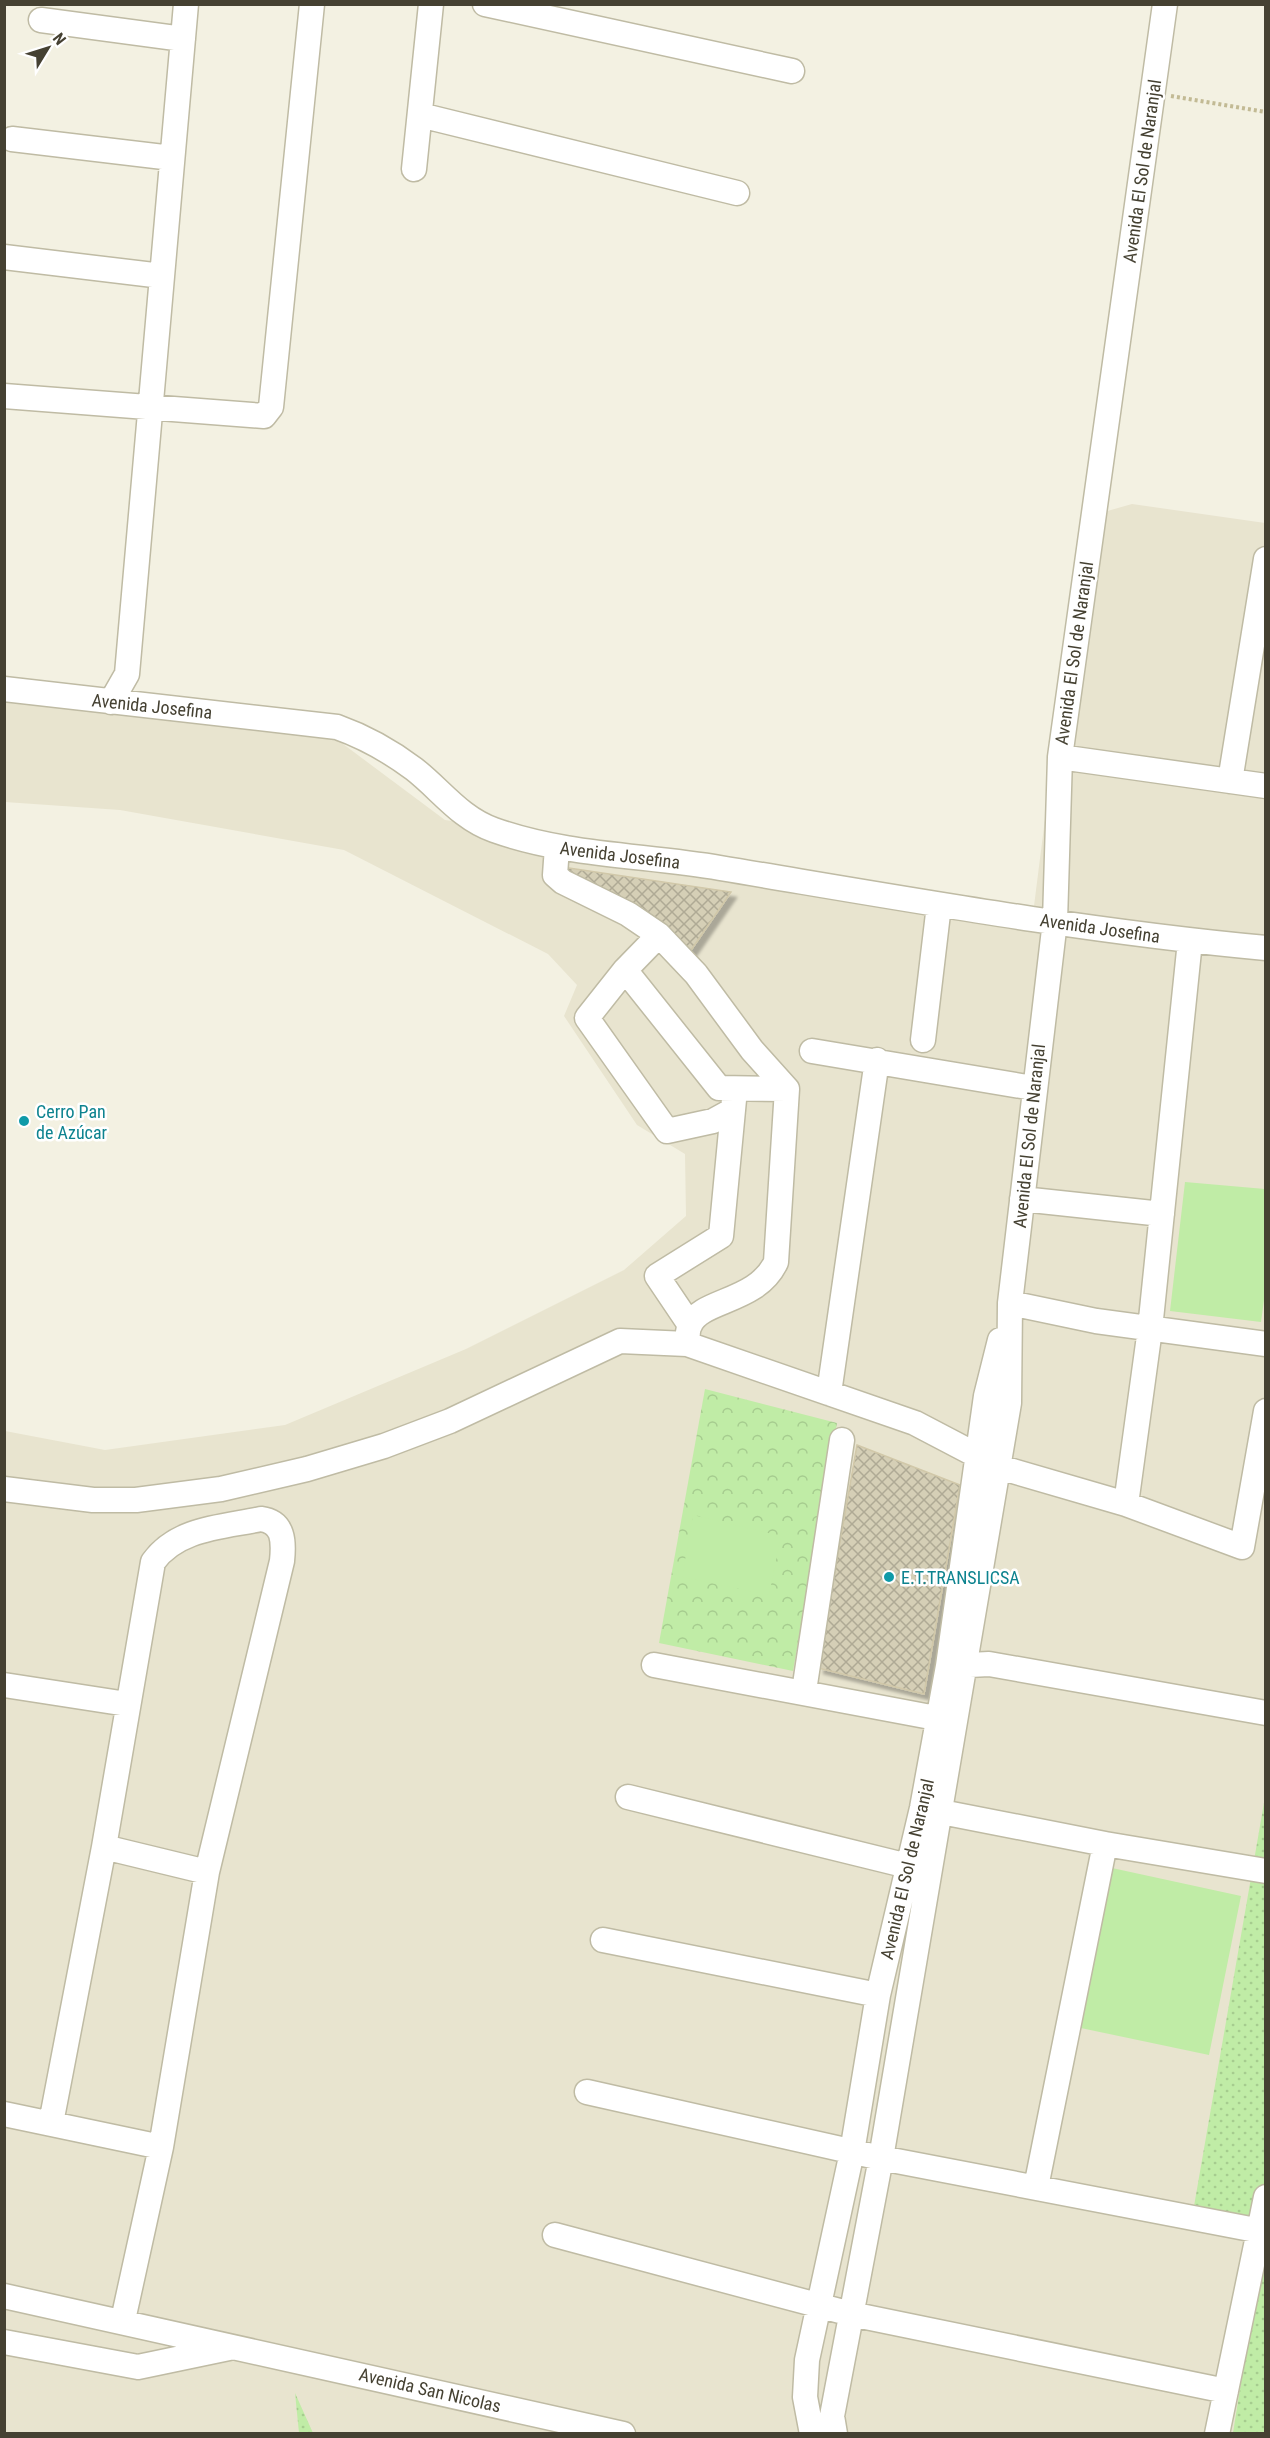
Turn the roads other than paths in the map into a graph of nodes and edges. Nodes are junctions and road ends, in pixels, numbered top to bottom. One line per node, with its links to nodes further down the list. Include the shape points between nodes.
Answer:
1 (186, 4): 7 (street)
2 (312, 4): 17 (street, via 271,407 264,416)
3 (431, 4): 9 (street)
4 (485, 4): 8 (street)
5 (1165, 4): 21 (street, Avenida El Sol de Naranjal)
6 (41, 20): 7 (street)
7 (183, 39): 11 (street)
8 (792, 71)
9 (420, 115): 12 (street); 13 (street)
10 (12, 139): 11 (street)
11 (172, 158): 15 (street)
12 (414, 170)
13 (737, 192)
14 (4, 257): 15 (street)
15 (162, 276): 17 (street)
16 (4, 396): 17 (street)
17 (150, 407): 20 (street, via 127,674)
18 (1266, 559): 22 (street)
19 (4, 689): 20 (street, Avenida Josefina)
20 (111, 702): 24 (street, Avenida Josefina, via 337,727 383,748 414,769 463,815 493,829)
21 (1060, 756): 22 (street); 26 (street, Avenida El Sol de Naranjal)
22 (1230, 781): 23 (street)
23 (1266, 786)
24 (557, 847): 25 (street, Avenida Josefina, via 709,866); 27 (street, via 555,875 562,882 628,914)
25 (939, 904): 26 (street, Avenida Josefina); 31 (street)
26 (1054, 921): 28 (street, Avenida Josefina); 34 (street, Avenida El Sol de Naranjal)
27 (659, 936): 30 (street); 35 (street, via 696,974 752,1050)
28 (1191, 941): 29 (street, Avenida Josefina); 38 (street)
29 (1266, 948)
30 (626, 970): 36 (street, via 719,1088); 36 (street, via 587,1018 667,1131 713,1121)
31 (923, 1040)
32 (812, 1051): 33 (street)
33 (877, 1060): 34 (street); 43 (street)
34 (1033, 1088): 37 (street, Avenida El Sol de Naranjal)
35 (787, 1089): 36 (street); 41 (street, via 776,1262 758,1286 699,1314)
36 (734, 1099): 41 (street, via 721,1236 657,1276)
37 (1022, 1199): 38 (street); 39 (street, Avenida El Sol de Naranjal)
38 (1162, 1214): 40 (street)
39 (1010, 1304): 40 (street); 46 (street, Avenida El Sol de Naranjal, via 986,1396); 47 (street, Avenida El Sol de Naranjal, via 1009,1403)
40 (1150, 1329): 42 (street); 49 (street)
41 (688, 1334): 43 (street); 48 (street, via 620,1341 450,1421 384,1446 221,1490 136,1500 93,1500)
42 (1266, 1344)
43 (829, 1393): 46 (street, via 915,1423)
44 (1266, 1411): 49 (street, via 1242,1547)
45 (842, 1440): 53 (street)
46 (977, 1457): 47 (street); 51 (street, Avenida El Sol de Naranjal)
47 (999, 1467): 49 (street); 51 (street, Avenida El Sol de Naranjal)
48 (4, 1489)
49 (1126, 1504)
50 (654, 1665): 53 (street)
51 (957, 1666): 55 (street, via 990,1664); 56 (street, Avenida El Sol de Naranjal)
52 (4, 1685): 54 (street)
53 (804, 1691): 56 (street)
54 (127, 1704): 60 (street); 63 (street, via 153,1562 162,1550 180,1538 206,1530 261,1519 271,1521 279,1528 284,1542 282,1561)
55 (1266, 1713)
56 (947, 1720): 58 (street, Avenida El Sol de Naranjal)
57 (628, 1797): 61 (street)
58 (932, 1810): 59 (street); 61 (street, Avenida El Sol de Naranjal); 71 (street, Avenida El Sol de Naranjal)
59 (1105, 1844): 62 (street); 72 (street)
60 (104, 1847): 63 (street); 68 (street)
61 (908, 1866): 65 (street, Avenida El Sol de Naranjal)
62 (1266, 1871)
63 (207, 1872): 69 (street)
64 (603, 1940): 65 (street)
65 (878, 1995): 70 (street, Avenida El Sol de Naranjal)
66 (587, 2092): 70 (street)
67 (4, 2114): 68 (street)
68 (51, 2122): 69 (street)
69 (160, 2147): 79 (street)
70 (852, 2152): 71 (street); 77 (street, Avenida El Sol de Naranjal)
71 (881, 2158): 72 (street); 78 (street, Avenida El Sol de Naranjal)
72 (1036, 2187): 74 (street)
73 (1266, 2197): 74 (street)
74 (1262, 2231): 82 (street)
75 (555, 2235): 77 (street)
76 (4, 2296): 79 (street, Avenida San Nicolas)
77 (820, 2306): 78 (street); 84 (street, Avenida El Sol de Naranjal, via 807,2360 805,2397)
78 (851, 2314): 82 (street); 85 (street, Avenida El Sol de Naranjal, via 832,2416)
79 (123, 2320): 81 (street, Avenida San Nicolas)
80 (4, 2342): 81 (street, Avenida San Nicolas, via 138,2367)
81 (237, 2346): 83 (street, Avenida San Nicolas)
82 (1226, 2391): 86 (street)
83 (623, 2433)
84 (812, 2433)
85 (835, 2433)
86 (1217, 2433)

